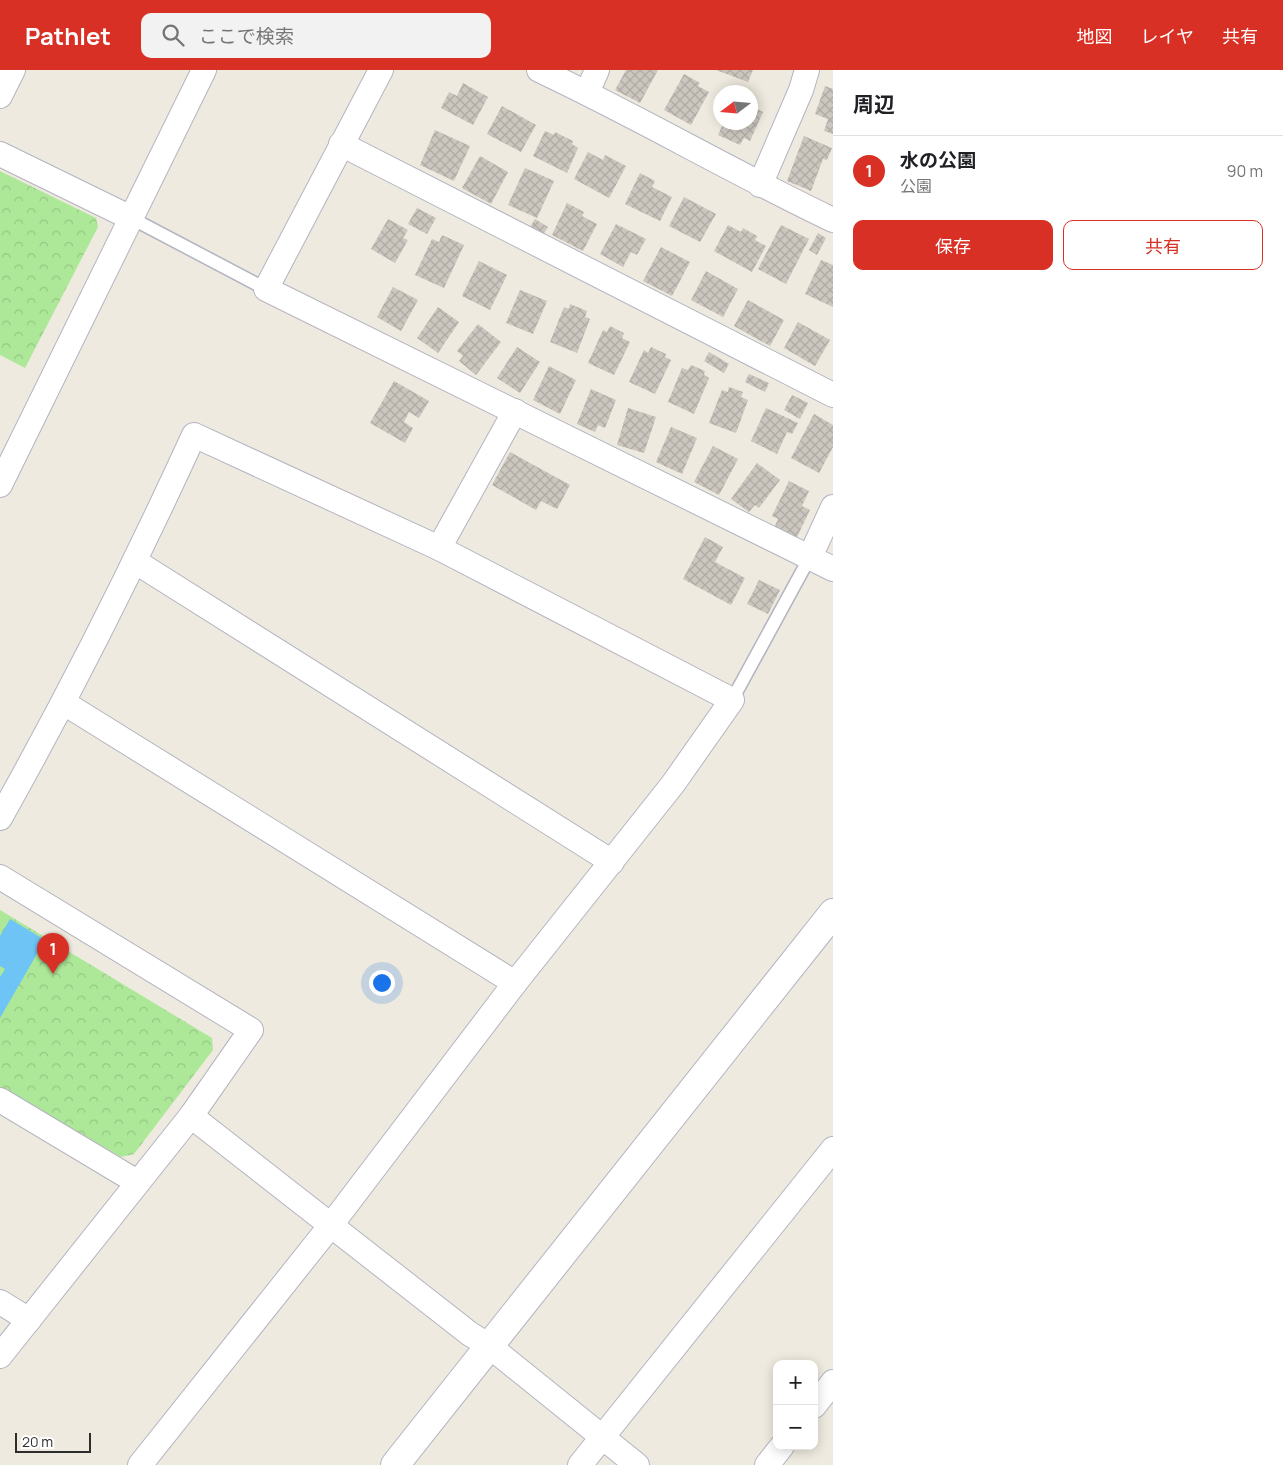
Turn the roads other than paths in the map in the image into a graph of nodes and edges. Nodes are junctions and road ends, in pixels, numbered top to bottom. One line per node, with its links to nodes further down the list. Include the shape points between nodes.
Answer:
1 (13, 70): 8 (street)
2 (204, 70): 12 (street)
3 (381, 70): 9 (street)
4 (540, 70): 7 (street)
5 (597, 70): 7 (street)
6 (807, 70): 11 (street)
7 (587, 93): 11 (street)
8 (0, 96)
9 (341, 144): 14 (street); 15 (street)
10 (0, 154): 12 (street)
11 (760, 185): 13 (street)
12 (131, 218): 14 (lane); 17 (street)
13 (833, 220)
14 (266, 289): 16 (street)
15 (833, 395)
16 (515, 411): 19 (street); 20 (street)
17 (0, 485)
18 (833, 507): 20 (street)
19 (438, 548): 21 (street, via 194,435); 23 (street)
20 (810, 556): 22 (street); 23 (lane)
21 (136, 562): 24 (street); 26 (street)
22 (833, 569)
23 (732, 700): 26 (street, via 673,784)
24 (64, 704): 25 (street); 29 (street)
25 (0, 818)
26 (612, 862): 29 (street)
27 (0, 877): 31 (street, via 251,1030)
28 (833, 913): 37 (street)
29 (516, 983): 34 (street)
30 (0, 1100): 33 (street)
31 (191, 1116): 33 (street); 34 (street)
32 (833, 1149): 41 (street)
33 (137, 1182): 36 (street)
34 (331, 1225): 37 (street); 43 (street)
35 (0, 1302): 36 (street)
36 (29, 1320): 38 (street)
37 (488, 1345): 41 (street); 44 (street)
38 (0, 1356)
39 (833, 1382): 40 (street)
40 (815, 1405)
41 (602, 1437): 45 (street); 46 (street)
42 (779, 1450): 47 (street)
43 (140, 1465)
44 (395, 1465)
45 (580, 1465)
46 (637, 1465)
47 (768, 1465)

